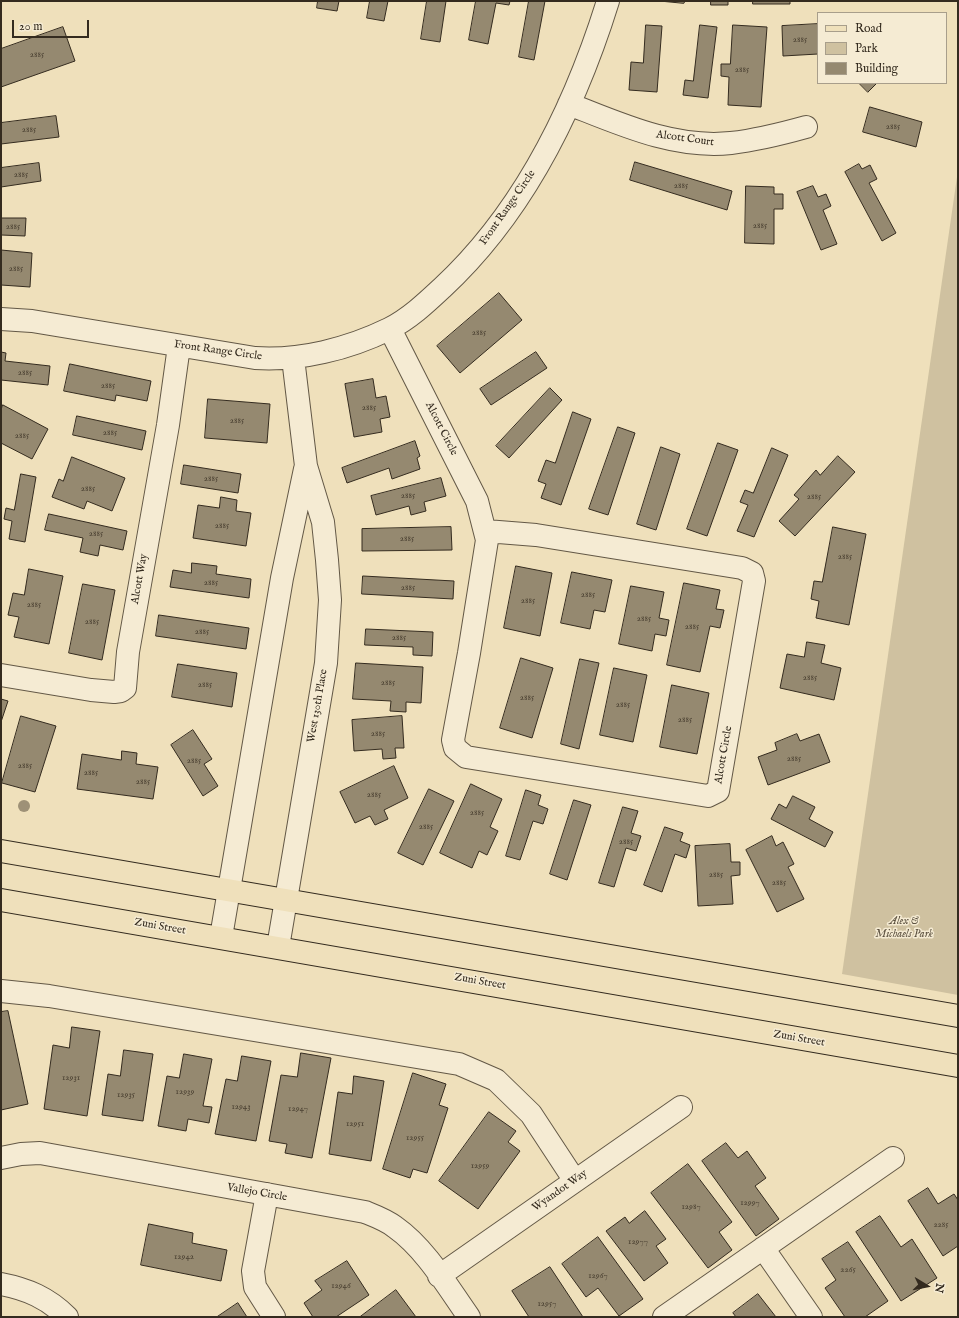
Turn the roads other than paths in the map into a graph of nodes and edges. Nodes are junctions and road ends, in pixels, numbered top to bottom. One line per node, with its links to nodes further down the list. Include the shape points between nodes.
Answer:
1 (608, 1): 2 (street, Front Range Circle, via 593,47)
2 (569, 104): 3 (street, Alcott Court, via 634,130 670,139 702,143 729,144 767,138); 5 (street, Front Range Circle, via 546,151 494,232 460,271 419,310)
3 (806, 127)
4 (1, 319): 6 (street, Front Range Circle, via 32,321)
5 (390, 329): 7 (street, Front Range Circle, via 346,346); 9 (street, Alcott Circle, via 477,501)
6 (179, 346): 7 (street, Front Range Circle, via 255,358); 10 (street, Alcott Way, via 168,425 128,652 125,688 114,692 91,690)
7 (293, 358): 8 (street, West 130th Place)
8 (306, 466): 12 (street, West 130th Place, via 282,578); 14 (street, West 130th Place, via 323,522 330,623 326,663)
9 (486, 531): 9 (street, Alcott Circle, via 487,540 453,740 455,748 466,757 708,796 718,791 754,581 752,573 742,568 536,534)
10 (1, 675)
11 (1, 851): 12 (main road)
12 (228, 891): 14 (main road); 15 (street, West 130th Place)
13 (1, 900): 15 (main road, Zuni Street)
14 (285, 901): 16 (street, West 130th Place); 18 (main road)
15 (221, 937): 16 (main road, Zuni Street)
16 (278, 947): 19 (main road, Zuni Street)
17 (1, 991): 23 (street, via 49,996 459,1064 496,1080 531,1114)
18 (958, 1016)
19 (958, 1066)
20 (680, 1107): 23 (street, Wyandot Way)
21 (1, 1158): 24 (street, Vallejo Circle, via 40,1153)
22 (893, 1158): 25 (street)
23 (575, 1181): 26 (street, Wyandot Way)
24 (267, 1194): 26 (street, Vallejo Circle, via 365,1212 393,1225 420,1248); 29 (street, via 253,1271 256,1287)
25 (763, 1248): 31 (street); 32 (street)
26 (439, 1276): 30 (street, Vallejo Circle)
27 (1, 1284): 28 (street, via 21,1288 47,1300)
28 (67, 1317)
29 (274, 1317)
30 (469, 1317)
31 (664, 1317)
32 (811, 1317)

